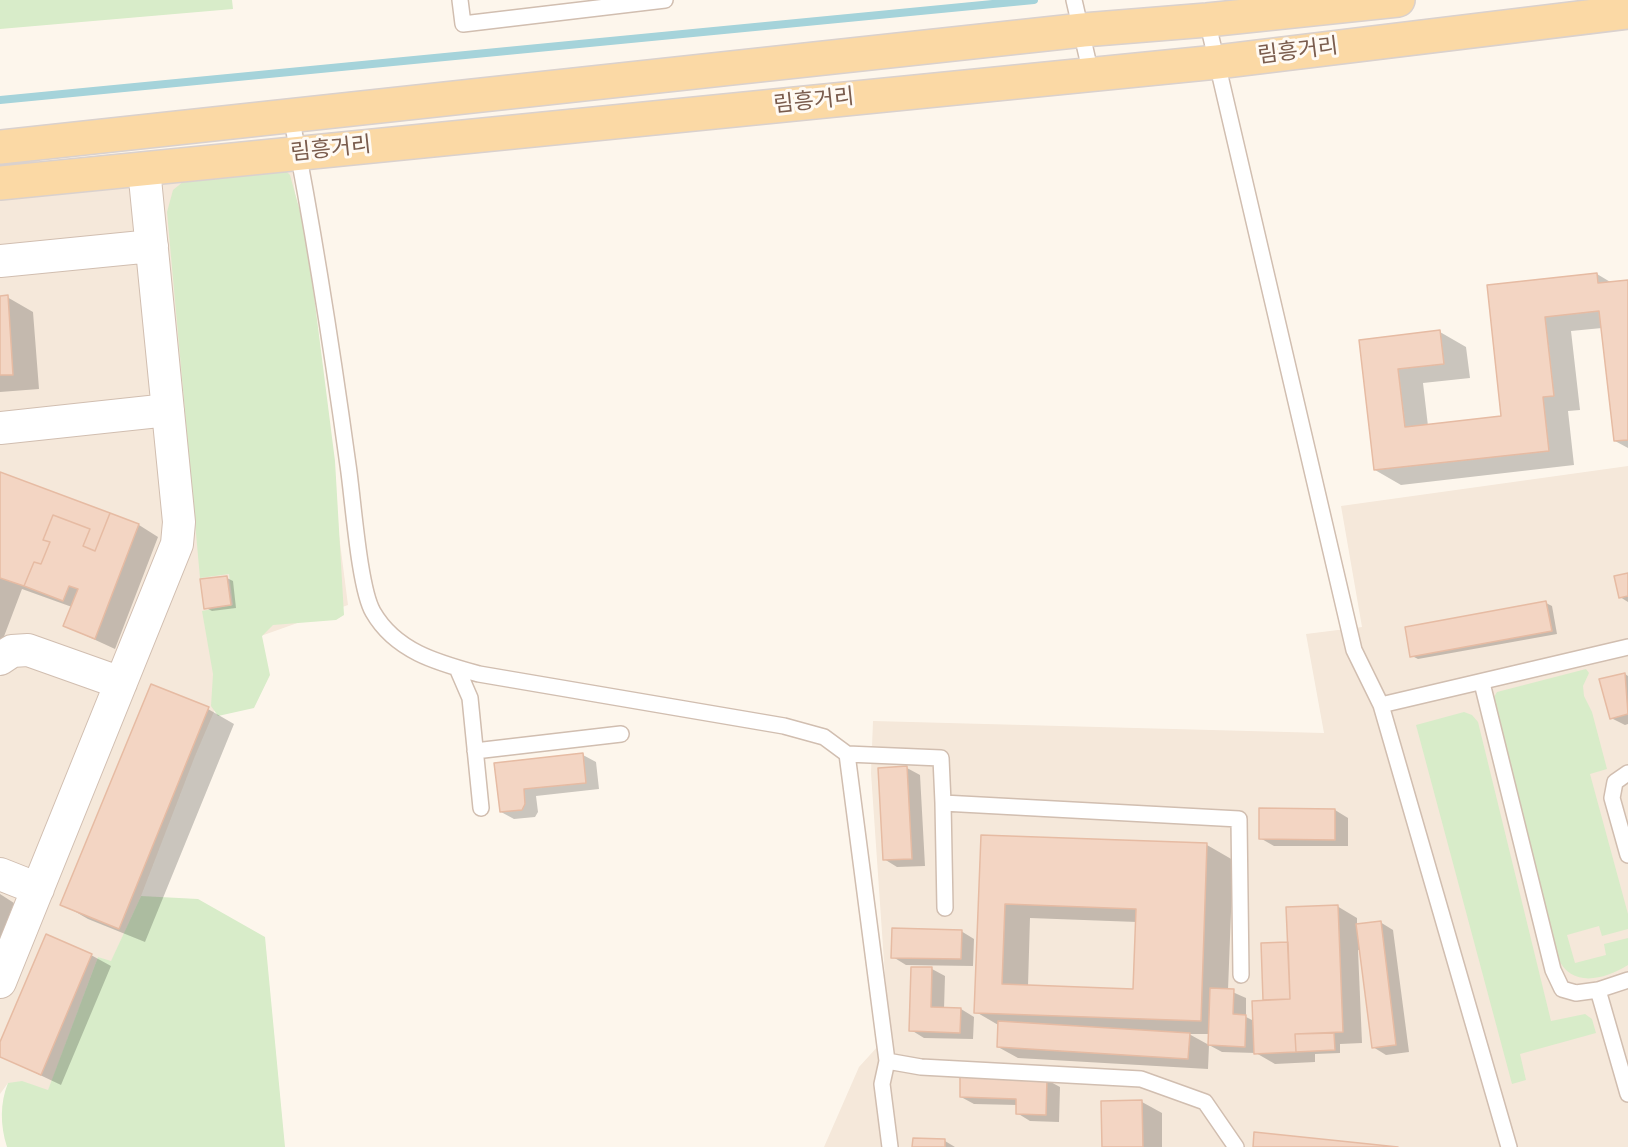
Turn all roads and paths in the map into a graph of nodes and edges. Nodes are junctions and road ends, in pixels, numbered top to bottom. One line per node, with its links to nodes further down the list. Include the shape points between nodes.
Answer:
1 (460, 0): 2 (lane, via 463,24)
2 (665, 0)
3 (1398, 0): 6 (main road, 림흥거리)
4 (1628, 12): 7 (main road, 림흥거리)
5 (1079, 15): 6 (main road, 림흥거리); 8 (lane); 9 (main road, 림흥거리)
6 (1207, 20): 7 (lane)
7 (1217, 62): 8 (main road, 림흥거리); 23 (lane, via 1354,650)
8 (1091, 75): 11 (main road, 림흥거리)
9 (291, 116): 10 (main road, 림흥거리); 11 (lane)
10 (0, 147)
11 (298, 154): 12 (main road, 림흥거리); 20 (lane, via 372,612 396,641 433,662)
12 (144, 169): 13 (main road, 림흥거리); 14 (street)
13 (0, 183)
14 (152, 246): 15 (street); 16 (street)
15 (0, 261)
16 (168, 410): 17 (street); 21 (street, via 179,522 177,544)
17 (0, 428)
18 (1628, 647): 22 (lane)
19 (0, 659): 21 (street, via 12,651 28,650)
20 (457, 668): 25 (lane, via 470,698); 26 (lane, via 784,726 824,737)
21 (121, 683): 32 (street)
22 (1482, 683): 23 (lane); 37 (lane, via 1554,970 1562,988 1576,993)
23 (1381, 705): 42 (lane)
24 (621, 734): 25 (lane)
25 (476, 751): 29 (lane)
26 (847, 754): 28 (lane, via 941,758); 38 (lane)
27 (1628, 773): 30 (lane, via 1615,782 1612,798)
28 (943, 804): 33 (lane); 34 (lane, via 1239,819)
29 (481, 808)
30 (1628, 855)
31 (0, 874): 32 (street)
32 (38, 889): 36 (street)
33 (945, 908)
34 (1241, 975)
35 (1628, 980): 37 (lane)
36 (0, 982)
37 (1598, 990): 39 (lane)
38 (887, 1061): 40 (lane, via 882,1084); 41 (lane, via 921,1067 1141,1079 1205,1102)
39 (1628, 1094)
40 (890, 1147)
41 (1236, 1147)
42 (1509, 1147)

